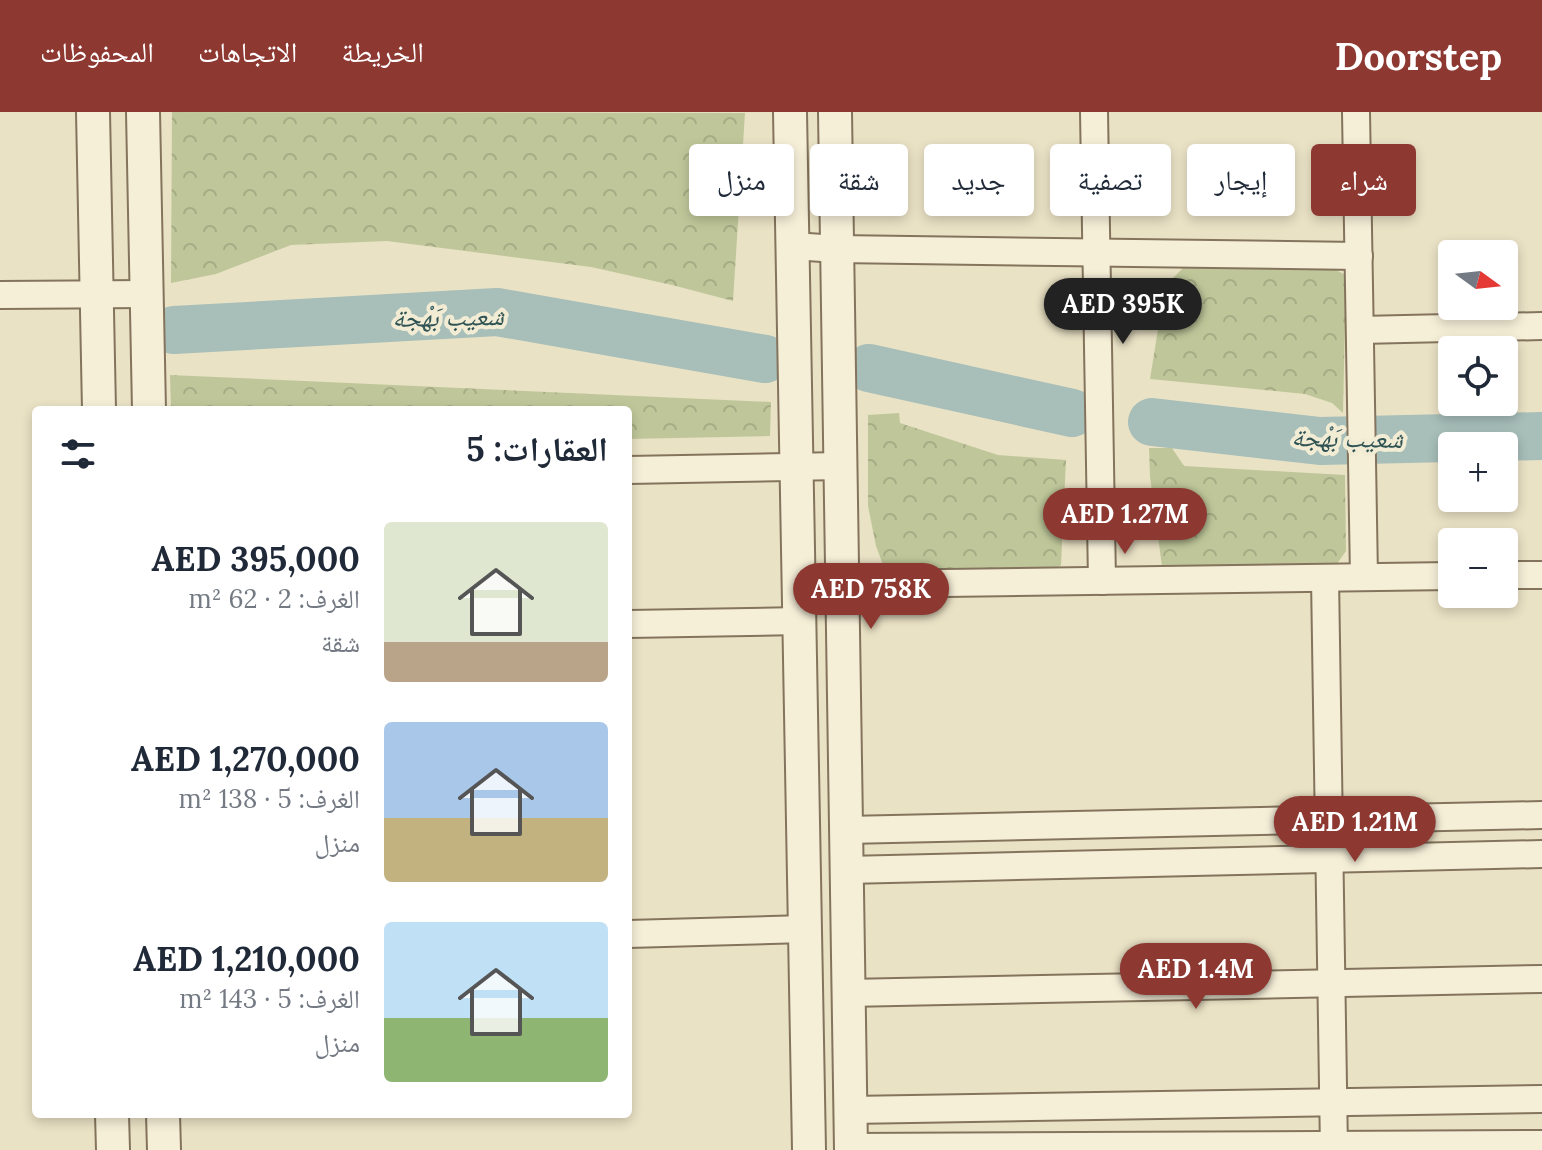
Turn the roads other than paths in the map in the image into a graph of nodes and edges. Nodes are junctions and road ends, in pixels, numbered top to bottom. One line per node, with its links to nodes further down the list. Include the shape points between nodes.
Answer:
1 (93, 112): 13 (street)
2 (143, 112): 11 (street)
3 (790, 112): 7 (street)
4 (835, 112): 8 (street)
5 (1094, 112): 9 (street)
6 (1356, 112): 10 (street)
7 (793, 246): 8 (street); 19 (street)
8 (837, 249): 9 (street); 18 (street)
9 (1097, 253): 10 (street); 26 (street)
10 (1359, 256): 15 (street)
11 (147, 294): 13 (street); 17 (street)
12 (0, 295): 13 (street)
13 (97, 296): 16 (street)
14 (1542, 326): 15 (street)
15 (1360, 330): 24 (street)
16 (99, 406)
17 (149, 406)
18 (840, 466): 19 (street); 27 (street)
19 (797, 467): 20 (street); 28 (street)
20 (632, 470)
21 (1518, 575): 22 (street)
22 (1542, 575)
23 (1438, 576): 24 (street)
24 (1364, 577): 25 (street)
25 (1325, 578): 26 (street); 32 (street)
26 (1102, 581): 27 (street)
27 (842, 584): 28 (street); 33 (street)
28 (799, 585): 29 (street)
29 (800, 621): 30 (street); 37 (street)
30 (632, 624)
31 (1542, 815): 32 (street)
32 (1329, 819): 33 (street); 35 (street)
33 (846, 830): 36 (street)
34 (1542, 854): 35 (street)
35 (1330, 859): 36 (street); 40 (street)
36 (846, 870): 41 (street)
37 (805, 929): 38 (street); 52 (street)
38 (632, 934)
39 (1542, 979): 40 (street)
40 (1332, 983): 41 (street); 43 (street)
41 (848, 993): 44 (street)
42 (1542, 1099): 43 (street)
43 (1334, 1102): 44 (street); 49 (street)
44 (850, 1110): 48 (street)
45 (112, 1118): 50 (street)
46 (163, 1118): 51 (street)
47 (1542, 1144): 49 (street)
48 (851, 1148): 49 (street)
49 (1334, 1148)
50 (113, 1150)
51 (164, 1150)
52 (809, 1150)

